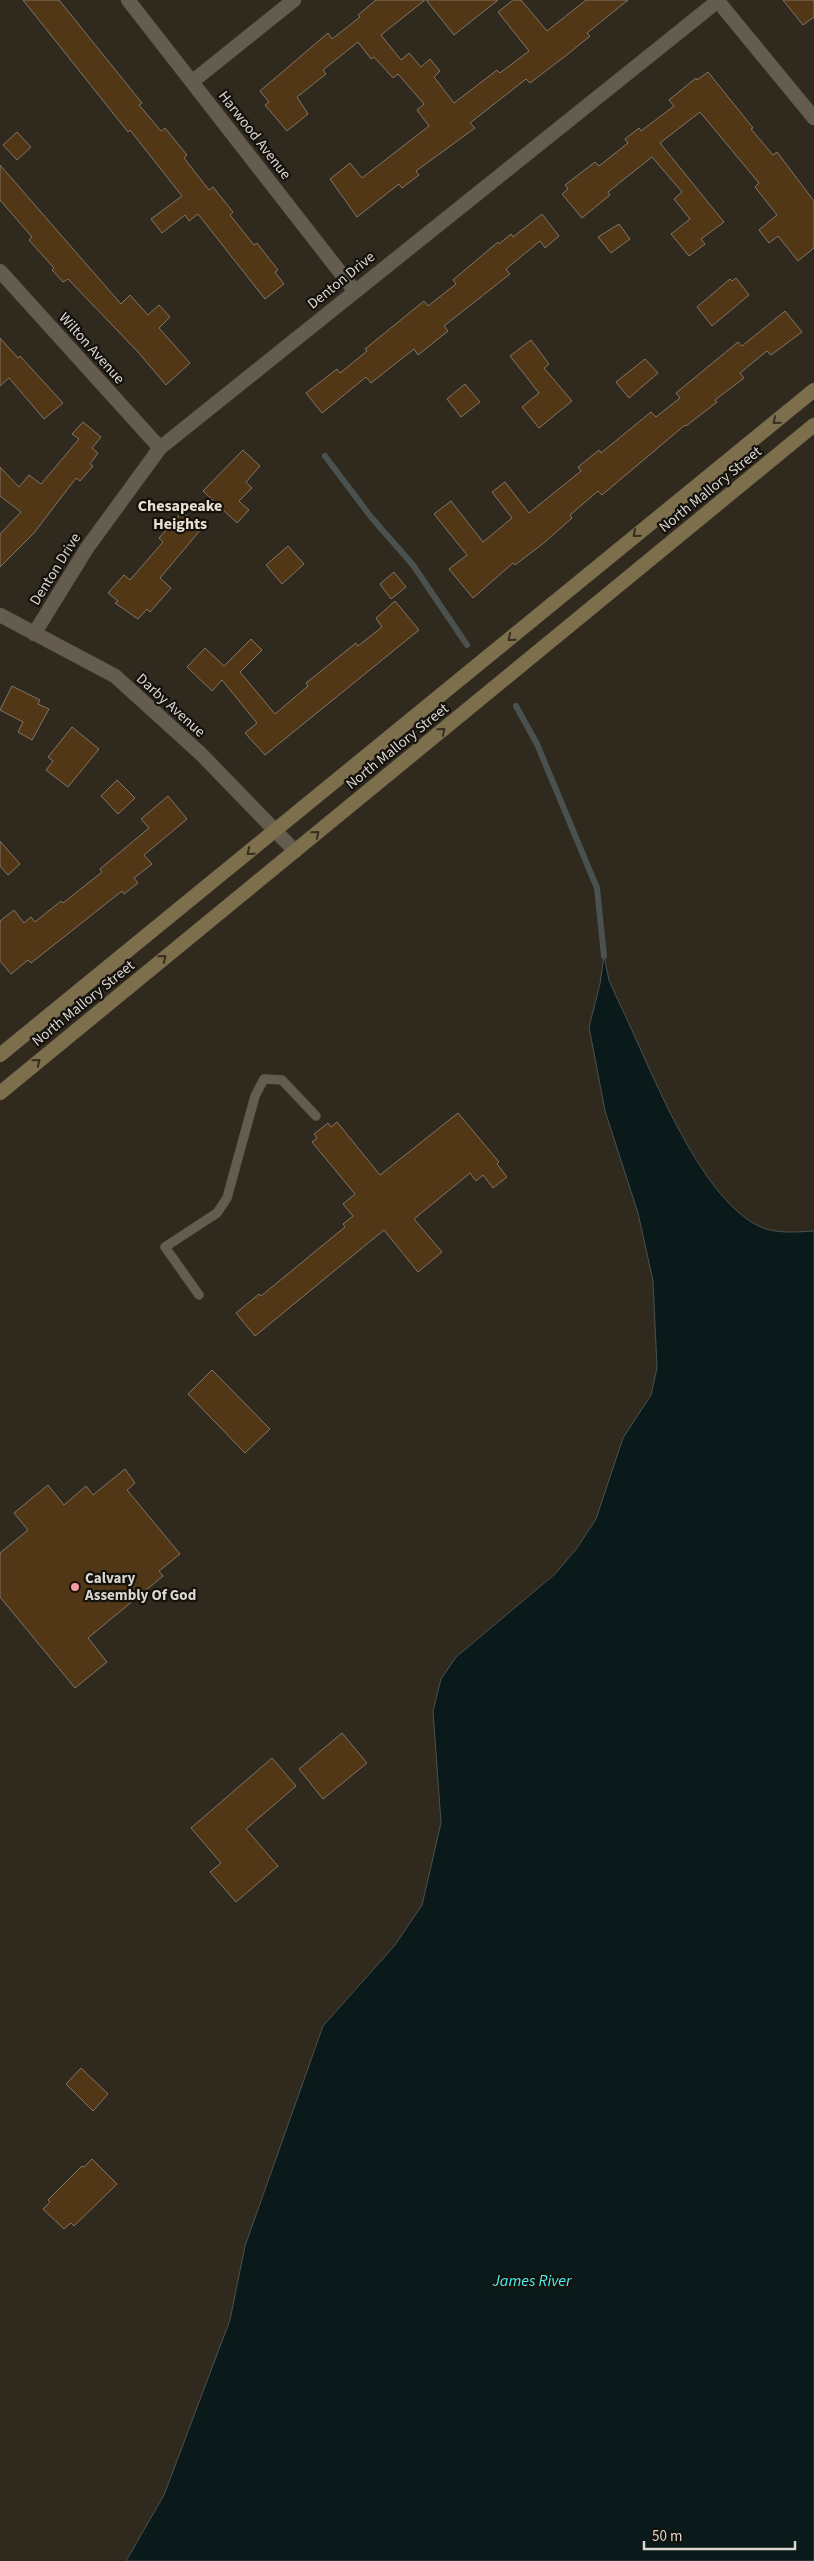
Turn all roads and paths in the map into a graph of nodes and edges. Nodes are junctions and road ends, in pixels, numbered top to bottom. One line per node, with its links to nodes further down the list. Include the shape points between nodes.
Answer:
1 (128, 0): 4 (street, Harwood Avenue)
2 (294, 0): 4 (street)
3 (718, 0): 5 (street); 7 (street, Denton Drive)
4 (193, 81): 7 (street, Harwood Avenue)
5 (814, 118)
6 (0, 271): 10 (street, Wilton Avenue)
7 (354, 290): 10 (street, Denton Drive)
8 (814, 390): 13 (main road, North Mallory Street, one-way to 13)
9 (814, 425): 14 (main road, North Mallory Street, one-way to 9)
10 (160, 448): 12 (street, Denton Drive, via 87,548)
11 (0, 615): 12 (street, Darby Avenue)
12 (34, 634): 13 (street, Darby Avenue, via 115,676 201,754)
13 (277, 830): 14 (street, Darby Avenue); 15 (main road, North Mallory Street, one-way to 15)
14 (295, 851): 16 (main road, North Mallory Street, one-way to 14)
15 (0, 1055)
16 (0, 1093)
17 (316, 1116): 18 (lane, via 282,1080 264,1079 255,1096 227,1198 217,1213 165,1248)
18 (199, 1295)

